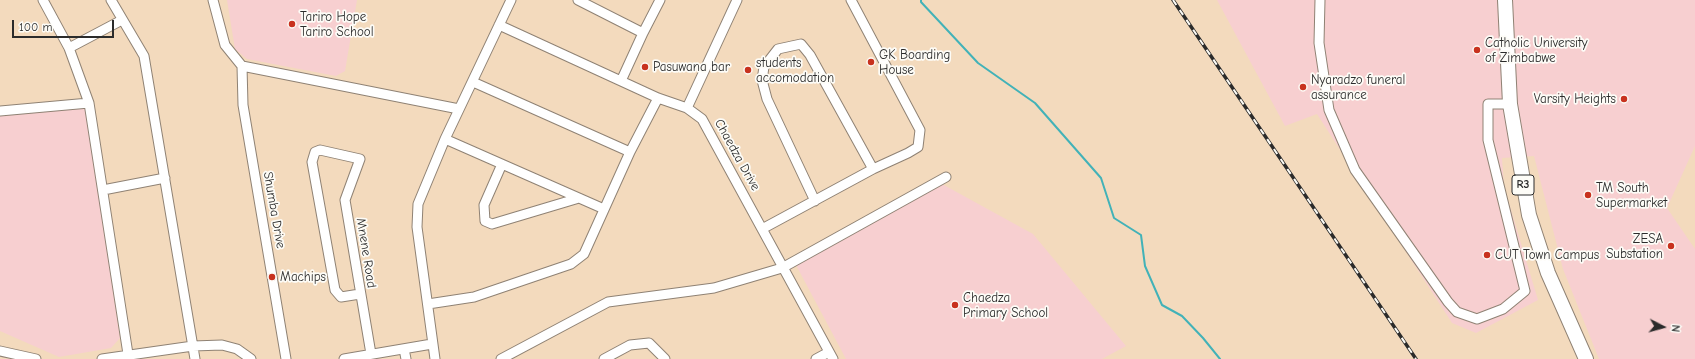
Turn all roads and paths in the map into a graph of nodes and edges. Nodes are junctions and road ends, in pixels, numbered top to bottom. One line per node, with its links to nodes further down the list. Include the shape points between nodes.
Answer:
1 (43, 0): 14 (street)
2 (112, 0): 11 (street)
3 (213, 0): 15 (street, via 226,45)
4 (511, 0): 12 (street)
5 (578, 0): 13 (street)
6 (660, 0): 13 (street)
7 (738, 0): 21 (street)
8 (851, 0): 27 (street, via 920,130 918,147)
9 (1320, 0): 20 (street, via 1319,43 1329,110 1355,170 1448,302 1457,312 1477,319 1503,309 1525,291 1488,140 1488,104)
10 (1505, 0): 20 (highway, R3)
11 (122, 20): 14 (street); 29 (street, via 144,56)
12 (499, 25): 16 (street, Chaedza Drive); 17 (street)
13 (643, 33): 16 (street)
14 (68, 48): 19 (street)
15 (242, 66): 22 (street); 49 (street, Shumba Drive, via 243,105)
16 (621, 81): 18 (street, Chaedza Drive)
17 (473, 82): 22 (street); 25 (street)
18 (658, 98): 21 (street, Chaedza Drive); 25 (street)
19 (89, 103): 23 (street); 30 (street)
20 (1510, 104): 57 (highway, R3, via 1529,215 1548,273)
21 (687, 108): 34 (street, Chaedza Drive, via 702,119)
22 (459, 109): 24 (street)
23 (0, 111)
24 (445, 139): 26 (street); 37 (street, via 418,204 417,227)
25 (630, 152): 33 (street)
26 (502, 164): 31 (street); 31 (street, via 484,205 485,221 492,224)
27 (873, 169): 32 (street); 32 (street, via 810,55 801,44 778,49 764,67 762,80 765,93)
28 (946, 177): 35 (street)
29 (164, 178): 30 (street); 39 (street)
30 (103, 190): 42 (street)
31 (579, 198): 33 (street)
32 (815, 201): 34 (street)
33 (604, 209): 37 (street, via 584,254 571,264 474,297)
34 (762, 229): 35 (street, Chaedza Drive)
35 (782, 268): 44 (street, Chaedza Drive); 53 (street, via 714,288 608,302)
36 (360, 294): 36 (street, Mnene Road, via 345,200 360,159 320,150 315,152 312,162 335,290 340,297); 43 (street, Mnene Road)
37 (428, 304): 38 (street)
38 (432, 344): 40 (street); 52 (street)
39 (193, 346): 42 (street); 47 (street); 48 (street, via 222,345 237,349)
40 (404, 349): 43 (street); 51 (street)
41 (4, 354): 45 (street)
42 (128, 354): 46 (street)
43 (370, 354): 50 (street)
44 (831, 355): 56 (street)
45 (36, 359)
46 (102, 359)
47 (195, 359)
48 (251, 359)
49 (286, 359)
50 (344, 359)
51 (406, 359)
52 (435, 359)
53 (501, 359)
54 (604, 359): 55 (street, via 630,345 649,343)
55 (665, 359)
56 (816, 359)
57 (1586, 359)

